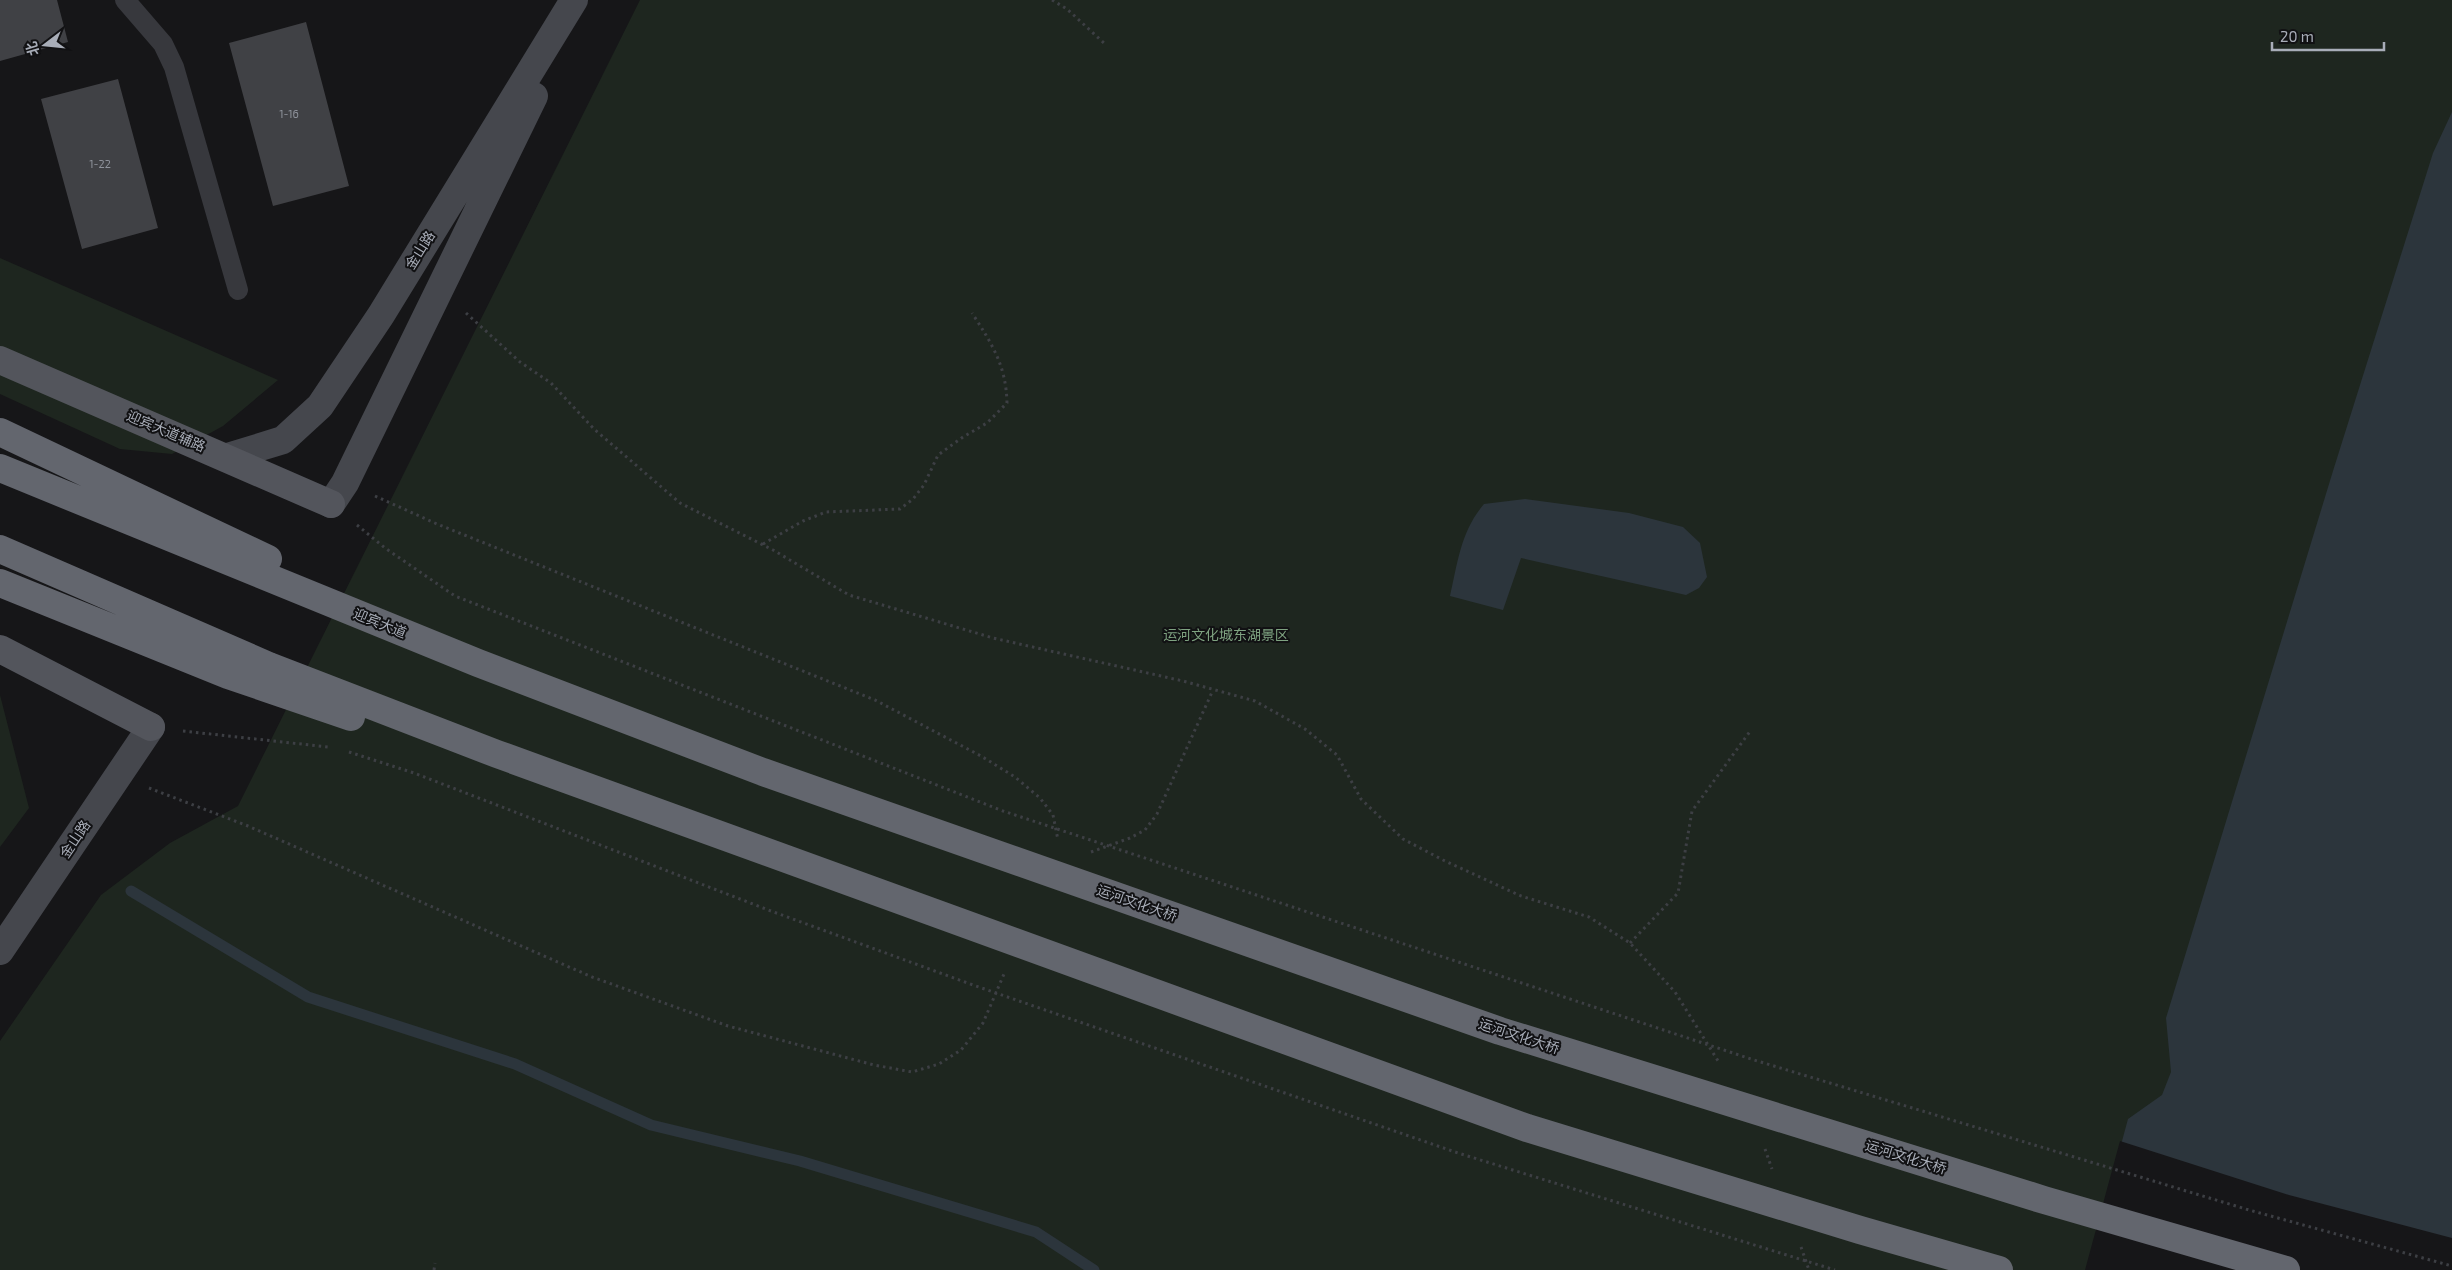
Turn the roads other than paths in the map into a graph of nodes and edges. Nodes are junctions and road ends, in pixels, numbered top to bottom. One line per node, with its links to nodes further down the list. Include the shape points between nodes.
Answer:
1 (125, 0): 4 (lane, via 163,44 174,67)
2 (574, 0): 7 (street, 金山路, via 381,315 320,406 283,440)
3 (580, 0): 9 (street, via 345,483)
4 (238, 290)
5 (0, 360): 7 (main road, 迎宾大道辅路)
6 (0, 432): 13 (highway, via 166,509)
7 (228, 458): 9 (main road, 迎宾大道辅路)
8 (0, 468): 13 (highway, 迎宾大道)
9 (331, 504)
10 (0, 549): 15 (highway, via 269,666)
11 (0, 583): 15 (highway, via 228,675 401,733)
12 (0, 649): 14 (main road)
13 (478, 662): 16 (highway, 迎宾大道)
14 (151, 727): 17 (street, 金山路)
15 (497, 754): 18 (highway, via 1527,1128)
16 (763, 772): 19 (highway, 运河文化大桥, via 1500,1031 2044,1200)
17 (0, 951)
18 (1999, 1270)
19 (2286, 1270)

